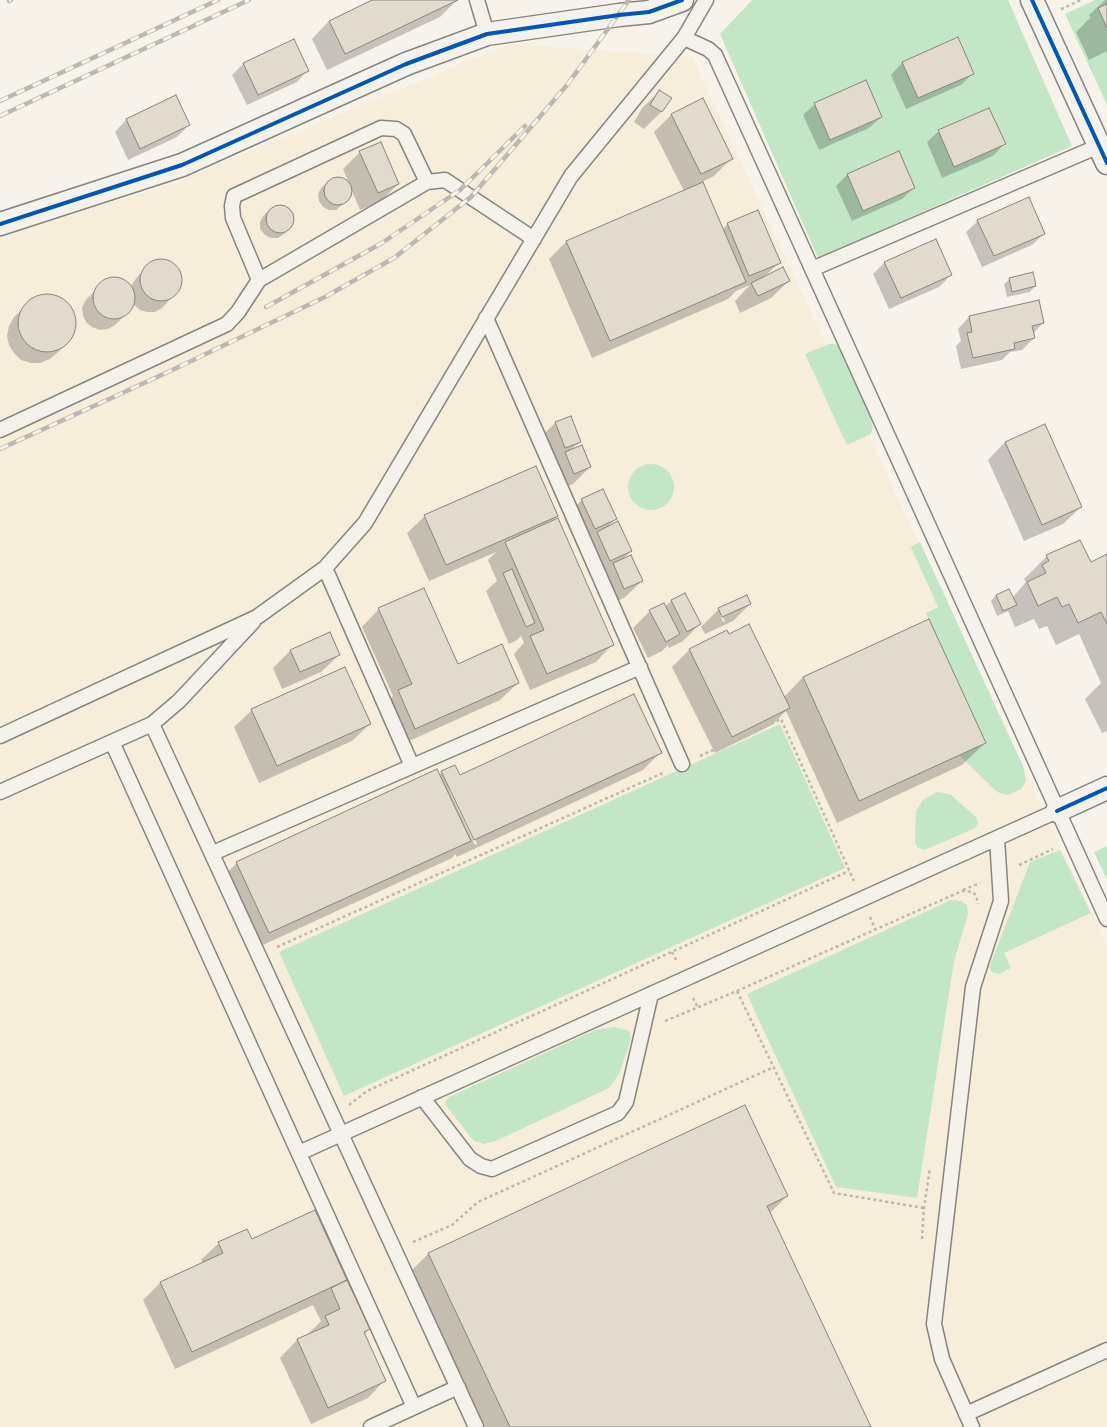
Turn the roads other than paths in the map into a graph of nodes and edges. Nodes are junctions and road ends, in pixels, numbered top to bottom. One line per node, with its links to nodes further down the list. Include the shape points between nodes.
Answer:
1 (477, 0): 5 (lane)
2 (682, 0): 5 (street, via 649,12)
3 (706, 0): 6 (lane)
4 (1032, 0): 7 (street)
5 (487, 34): 9 (street, via 406,64 182,165)
6 (684, 38): 10 (lane, via 571,176); 11 (lane, via 715,55)
7 (1105, 158): 11 (lane)
8 (427, 182): 10 (lane, via 445,180); 12 (lane); 12 (lane, via 404,134 396,129 381,128 234,196 233,218)
9 (0, 224)
10 (534, 239): 13 (lane)
11 (812, 269): 25 (lane)
12 (259, 280): 14 (lane, via 238,312 226,324)
13 (486, 318): 15 (lane, via 365,523); 17 (lane)
14 (0, 430)
15 (325, 568): 16 (lane); 22 (lane)
16 (257, 617): 18 (lane, via 179,701); 19 (lane)
17 (640, 666): 21 (lane); 22 (lane)
18 (152, 724): 20 (lane); 27 (lane)
19 (0, 736)
20 (112, 742): 24 (lane); 32 (lane)
21 (682, 764)
22 (412, 766): 27 (lane)
23 (1107, 788): 25 (street)
24 (0, 792)
25 (1057, 811): 26 (lane); 28 (lane)
26 (997, 839): 29 (lane); 36 (lane, via 1001,901 973,987 934,1324 942,1359)
27 (212, 853): 31 (lane)
28 (1107, 919)
29 (651, 994): 30 (lane); 30 (lane, via 626,1102 618,1113 492,1169 470,1159)
30 (422, 1097): 31 (lane)
31 (340, 1134): 32 (lane); 34 (lane)
32 (299, 1153): 35 (lane)
33 (1107, 1350): 36 (lane)
34 (458, 1387): 35 (lane); 38 (lane)
35 (414, 1407): 37 (lane)
36 (969, 1421)
37 (371, 1427)
38 (476, 1427)

